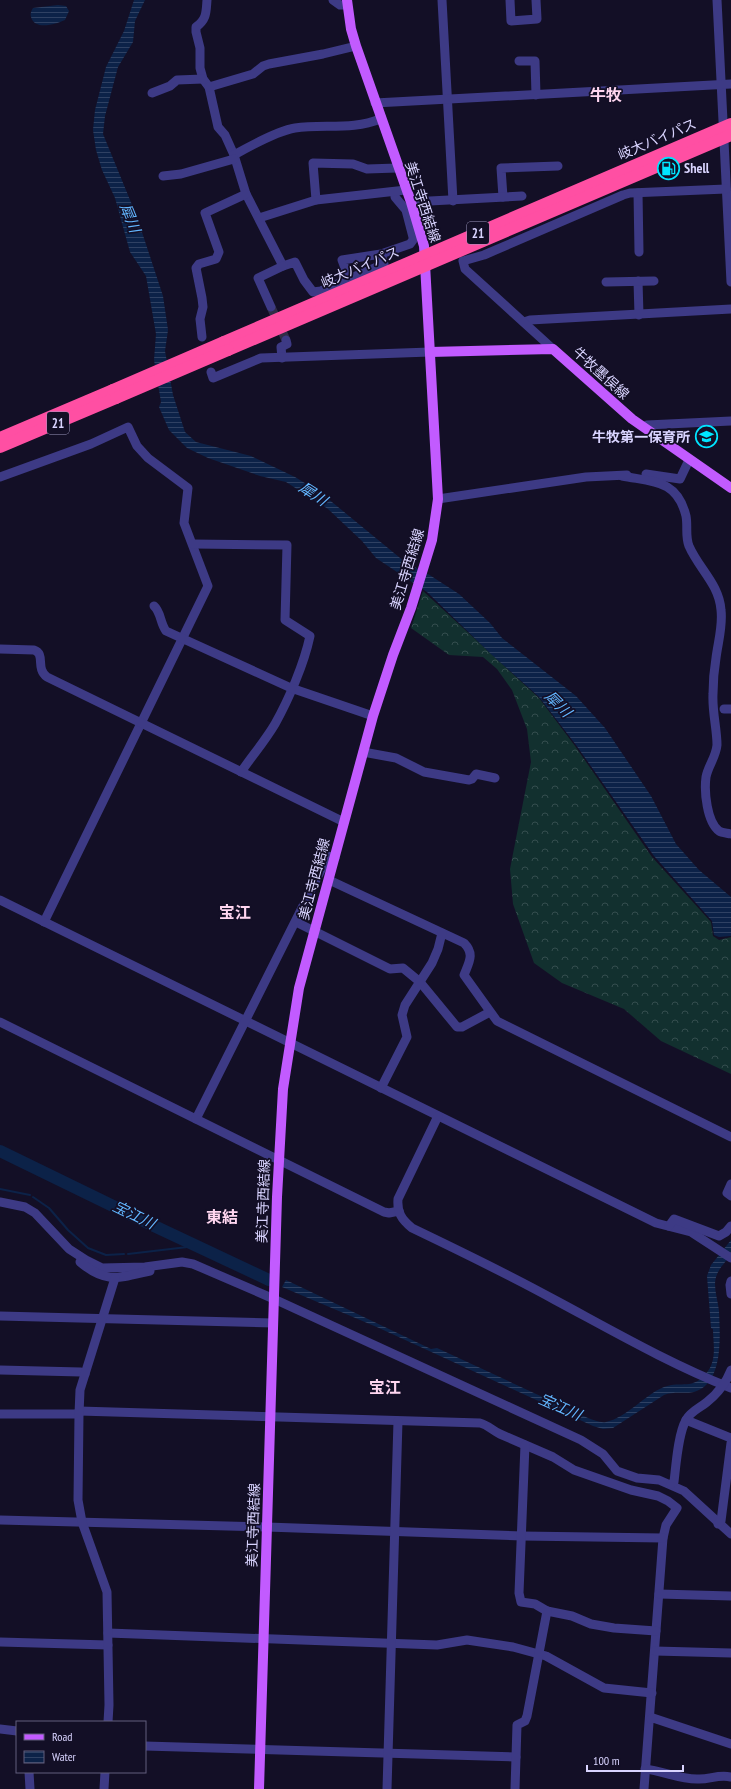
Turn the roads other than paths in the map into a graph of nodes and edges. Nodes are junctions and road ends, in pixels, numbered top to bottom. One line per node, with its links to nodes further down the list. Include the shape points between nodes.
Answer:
1 (207, 0): 10 (street, via 206,17 196,27 200,68)
2 (333, 0): 7 (street, via 340,5)
3 (442, 0): 15 (street)
4 (510, 0): 5 (street, via 511,21 537,19)
5 (536, 0)
6 (716, 0): 12 (street)
7 (347, 2): 8 (main road, 美江寺西結線)
8 (356, 46): 10 (street, via 269,64 262,66 254,74); 16 (main road, 美江寺西結線)
9 (520, 61): 14 (street, via 535,61)
10 (206, 83): 13 (street, via 177,80 170,86); 19 (street, via 218,127 225,135)
11 (731, 84): 12 (street)
12 (720, 85): 14 (street); 18 (street)
13 (152, 93)
14 (536, 95): 15 (street)
15 (447, 100): 16 (street); 31 (street)
16 (375, 103): 17 (main road, 美江寺西結線)
17 (380, 119): 19 (street, via 338,126 294,128 264,140); 21 (main road, 美江寺西結線)
18 (727, 131): 27 (street); 36 (highway, 岐大バイパス / 21)
19 (234, 157): 22 (street, via 180,174); 26 (street)
20 (558, 166): 29 (street, via 501,168)
21 (397, 168): 23 (main road, 美江寺西結線); 30 (street, via 367,169 353,164 312,163)
22 (163, 176)
23 (406, 190): 24 (street); 32 (main road, 美江寺西結線)
24 (395, 192): 30 (street); 35 (street, via 395,197 406,210 413,240 402,248)
25 (638, 193): 27 (street); 34 (street); 46 (street, via 623,195 484,254 463,260 465,269)
26 (246, 194): 33 (street); 47 (street, via 205,213 219,252 216,259 199,264 196,268 203,307 200,319)
27 (728, 194): 42 (street)
28 (522, 196): 29 (street)
29 (503, 197): 31 (street)
30 (316, 200): 33 (street)
31 (453, 201): 32 (street)
32 (411, 202): 36 (main road, 美江寺西結線, via 424,246)
33 (259, 218): 37 (street)
34 (638, 250)
35 (381, 254): 38 (street, via 384,264); 38 (street, via 342,260)
36 (425, 261): 50 (main road, 美江寺西結線); 53 (highway, 岐大バイパス / 21, bridge)
37 (283, 266): 38 (street, via 295,262 313,292); 43 (street, via 258,278)
38 (349, 279)
39 (638, 281): 40 (street); 41 (street); 45 (street)
40 (654, 281)
41 (606, 282)
42 (731, 282)
43 (271, 307)
44 (731, 310): 45 (street)
45 (639, 315): 46 (street)
46 (524, 322): 49 (street)
47 (202, 337)
48 (286, 340): 51 (street, via 287,344 281,347)
49 (553, 349): 50 (main road, 牛牧墨俣線); 55 (main road, 牛牧墨俣線)
50 (430, 352): 51 (street); 62 (main road, 美江寺西結線)
51 (282, 358): 52 (street, via 261,358 213,378)
52 (211, 372)
53 (114, 394): 56 (highway, 岐大バイパス / 21); 57 (highway, 岐大バイパス / 21)
54 (731, 421): 55 (street)
55 (644, 427): 58 (main road, 牛牧墨俣線)
56 (0, 438)
57 (0, 447)
58 (689, 460): 59 (street, via 680,479 636,473); 61 (main road, 牛牧墨俣線)
59 (622, 476): 62 (street, via 586,477); 74 (street, via 658,482 673,492 681,502 686,516 688,544 712,580 720,600 722,622 715,660 713,695 717,744 706,776 706,794 714,826 721,832)
60 (0, 477): 63 (street, via 91,444 128,427 137,446 148,458 188,488 184,523)
61 (731, 488)
62 (438, 499): 68 (main road, 美江寺西結線, via 424,566)
63 (193, 544): 65 (street, via 208,586); 67 (street, via 287,545 285,620 310,636)
64 (154, 606): 65 (street, via 158,609 162,626 166,631)
65 (182, 639): 67 (street); 69 (street)
66 (0, 649): 69 (street, via 38,651 40,669 47,677)
67 (291, 688): 68 (street); 71 (street, via 274,725)
68 (373, 716): 70 (main road, 美江寺西結線)
69 (141, 723): 71 (street); 78 (street)
70 (363, 752): 72 (street, via 396,758 424,772 469,780 476,774); 73 (main road, 美江寺西結線)
71 (242, 772): 73 (street)
72 (495, 778)
73 (344, 822): 75 (main road, 美江寺西結線)
74 (731, 834)
75 (335, 858): 76 (main road, 美江寺西結線); 79 (street, via 328,856)
76 (329, 880): 80 (main road, 美江寺西結線); 81 (street)
77 (0, 900): 78 (street)
78 (44, 922): 84 (street)
79 (296, 922): 80 (street); 84 (street)
80 (315, 931): 82 (street, via 390,969 403,968); 86 (main road, 美江寺西結線, via 299,988)
81 (442, 932): 82 (street, via 432,963); 83 (street, via 469,948 471,958 464,975)
82 (420, 982): 83 (street, via 457,1027 462,1027); 87 (street, via 405,1005 402,1015 406,1037)
83 (490, 1012): 90 (street, via 497,1021)
84 (246, 1020): 86 (street); 89 (street)
85 (0, 1022): 89 (street)
86 (290, 1042): 87 (street); 91 (main road, 美江寺西結線, via 283,1089)
87 (381, 1088): 88 (street)
88 (438, 1116): 97 (street, via 398,1199); 98 (street)
89 (196, 1119): 91 (street)
90 (731, 1137)
91 (278, 1160): 97 (street, via 384,1212); 106 (main road, 美江寺西結線)
92 (731, 1184): 93 (street, via 727,1193)
93 (731, 1196)
94 (0, 1202): 95 (street)
95 (21, 1206): 96 (street); 100 (street, via 35,1213)
96 (0, 1207)
97 (398, 1211): 113 (street, via 403,1221 412,1228 514,1277 640,1345)
98 (669, 1226): 99 (street, via 674,1219 719,1236); 101 (street, via 691,1232)
99 (731, 1226)
100 (69, 1249): 102 (street, via 102,1268); 103 (street, via 74,1258 91,1270)
101 (731, 1258)
102 (166, 1266): 103 (street); 106 (street, via 182,1262 194,1264)
103 (115, 1278): 108 (street)
104 (731, 1281): 105 (street)
105 (731, 1294)
106 (274, 1299): 109 (main road, 美江寺西結線); 122 (street, via 581,1440 603,1454 617,1471 629,1476)
107 (0, 1316): 108 (street)
108 (103, 1319): 109 (street); 112 (street)
109 (273, 1323): 116 (main road, 美江寺西結線)
110 (0, 1370): 112 (street)
111 (731, 1370): 113 (street)
112 (85, 1374): 114 (street, via 80,1390)
113 (724, 1385): 117 (street)
114 (79, 1413): 115 (street); 116 (street); 125 (street, via 78,1500)
115 (0, 1414)
116 (270, 1418): 118 (street); 127 (main road, 美江寺西結線)
117 (686, 1420): 119 (street); 122 (street, via 679,1443 674,1482)
118 (398, 1421): 121 (street, via 486,1424 492,1430); 128 (street)
119 (731, 1438)
120 (731, 1443): 123 (street)
121 (525, 1445): 130 (street); 131 (street, via 574,1470 668,1501 677,1508 666,1525)
122 (671, 1484): 126 (street, via 684,1491)
123 (728, 1486): 126 (street, via 721,1521)
124 (0, 1520): 125 (street)
125 (82, 1522): 127 (street); 136 (street, via 107,1592)
126 (718, 1524): 129 (street)
127 (267, 1527): 128 (street); 137 (main road, 美江寺西結線)
128 (395, 1532): 130 (street); 139 (street)
129 (731, 1534)
130 (522, 1536): 131 (street); 134 (street, via 521,1602 535,1604)
131 (663, 1538): 132 (street)
132 (659, 1594): 133 (street); 135 (street)
133 (731, 1596)
134 (547, 1611): 135 (street, via 572,1616 591,1624); 142 (street)
135 (656, 1631): 141 (street)
136 (108, 1634): 137 (street); 140 (street)
137 (263, 1639): 139 (street); 151 (main road, 美江寺西結線)
138 (0, 1642): 140 (street)
139 (392, 1643): 142 (street, via 437,1645 467,1640 513,1646); 152 (street)
140 (108, 1646): 146 (street)
141 (655, 1651): 143 (street); 144 (street)
142 (539, 1653): 144 (street, via 604,1688); 153 (street, via 528,1716 518,1725)
143 (731, 1653)
144 (652, 1692): 145 (street)
145 (651, 1719): 149 (street); 154 (street)
146 (108, 1721)
147 (0, 1729): 148 (street)
148 (16, 1731)
149 (731, 1744)
150 (146, 1746): 151 (street)
151 (260, 1748): 152 (street); 160 (main road, 美江寺西結線)
152 (388, 1753): 153 (street); 161 (street)
153 (516, 1757): 162 (street)
154 (645, 1769): 157 (street, via 693,1779); 163 (street)
155 (29, 1773): 158 (street)
156 (105, 1773): 159 (street)
157 (731, 1777)
158 (30, 1789)
159 (104, 1789)
160 (259, 1789)
161 (387, 1789)
162 (515, 1789)
163 (644, 1789)

